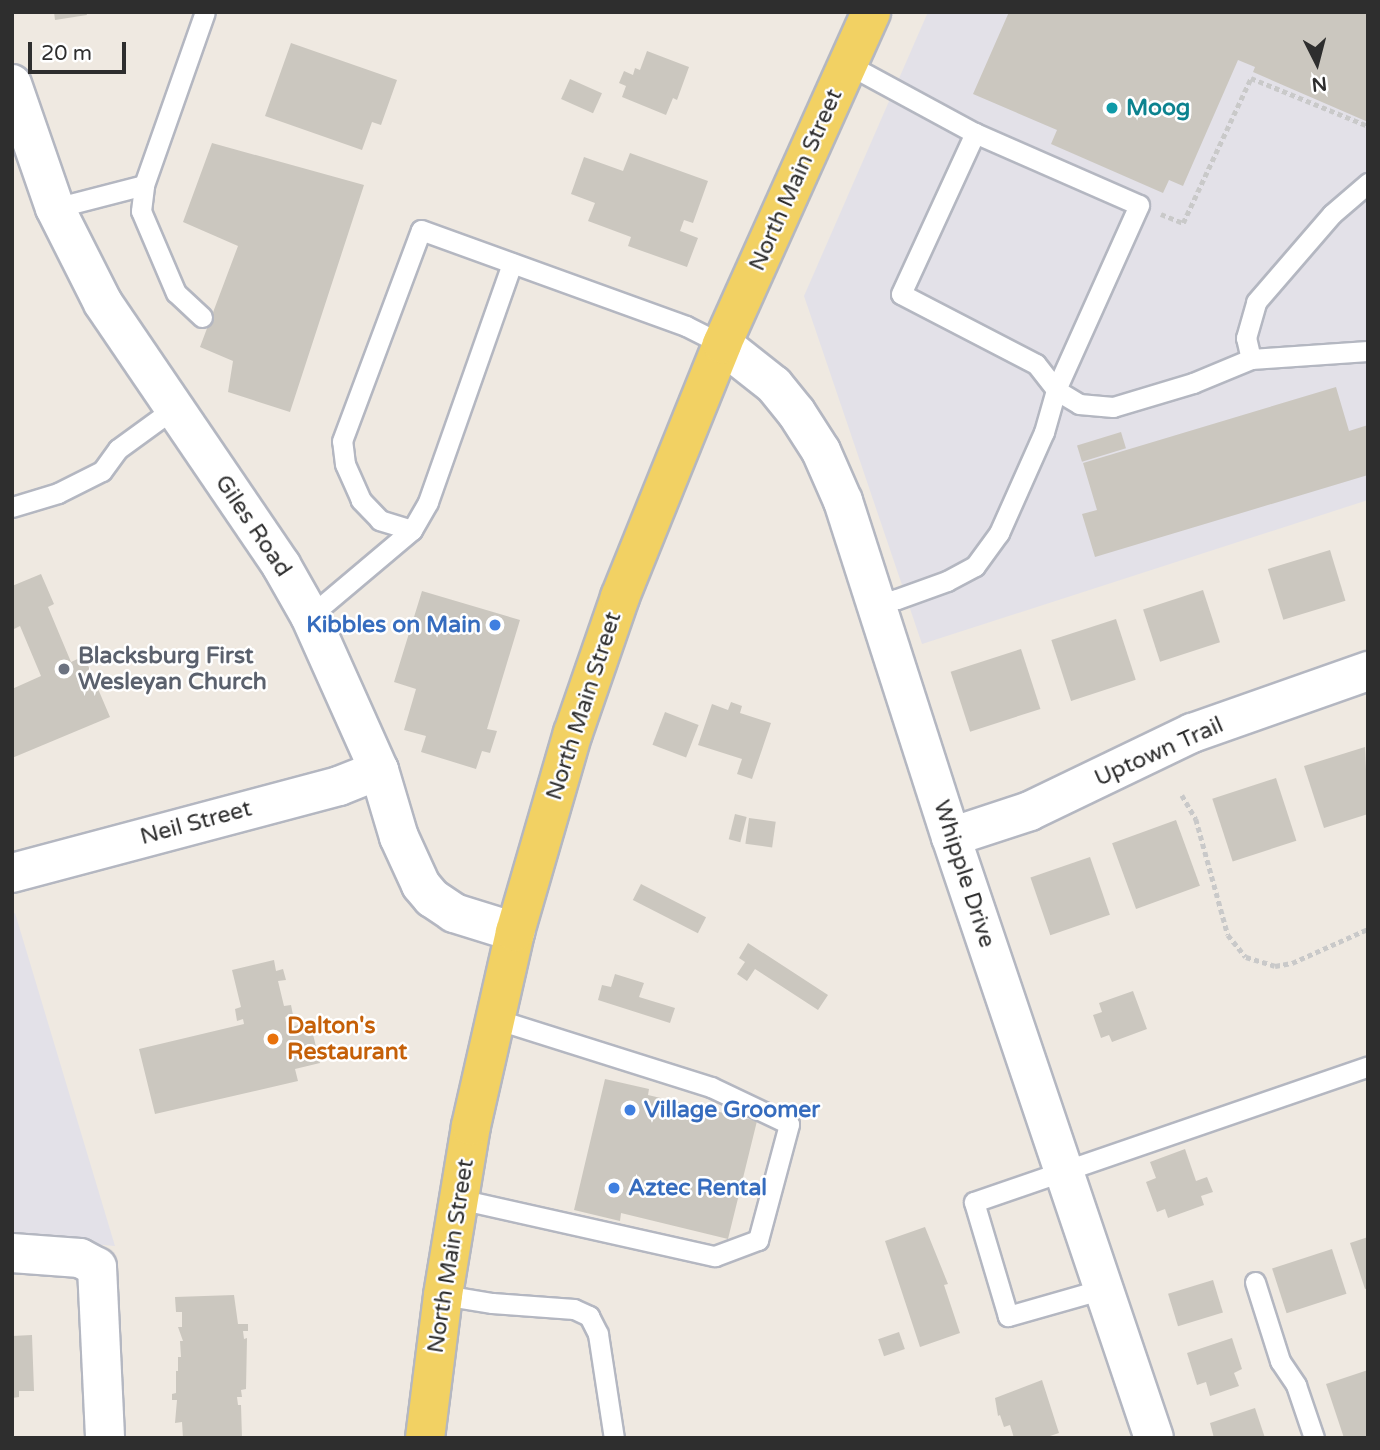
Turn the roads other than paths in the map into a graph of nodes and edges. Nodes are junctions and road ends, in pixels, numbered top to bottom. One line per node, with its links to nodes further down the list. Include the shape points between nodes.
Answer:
1 (205, 12): 7 (lane)
2 (872, 12): 3 (main road, North Main Street)
3 (849, 65): 5 (lane); 11 (main road, North Main Street)
4 (12, 84): 8 (street, Giles Road)
5 (975, 132): 14 (lane, via 901,294 1035,363); 14 (lane, via 1139,205)
6 (1368, 183): 13 (lane, via 1332,215 1256,302 1246,338)
7 (144, 185): 8 (lane); 10 (lane, via 141,211 176,293)
8 (55, 208): 15 (street, Giles Road, via 103,303)
9 (512, 263): 11 (lane, via 686,326); 17 (lane, via 428,502); 17 (lane, via 421,230 416,242 342,441 345,464 362,500 380,520)
10 (202, 317)
11 (722, 344): 18 (street, Whipple Drive, via 774,385 821,451 843,501); 24 (main road, North Main Street, via 598,654)
12 (1368, 351): 13 (lane)
13 (1251, 359): 14 (lane, via 1193,383 1113,407 1079,404)
14 (1056, 390): 18 (lane, via 1044,432 999,533 975,566 935,586)
15 (173, 409): 16 (lane, via 118,449 102,471 58,493); 19 (street, Giles Road, via 281,565)
16 (12, 507)
17 (412, 530): 19 (lane)
18 (874, 604): 22 (street, Whipple Drive)
19 (310, 616): 21 (street, Giles Road)
20 (1368, 671): 22 (street, Uptown Trail, via 1192,733 1030,811)
21 (379, 770): 23 (street, Neil Street, via 340,786); 24 (street, Giles Road, via 409,862 426,892 454,913)
22 (951, 837): 27 (street, Whipple Drive)
23 (12, 873)
24 (515, 932): 25 (main road, North Main Street)
25 (495, 1019): 28 (main road, North Main Street); 28 (lane, via 711,1087 789,1124 758,1240 715,1256)
26 (1368, 1066): 27 (lane)
27 (1063, 1171): 31 (street, Whipple Drive); 31 (lane, via 974,1202 1008,1316)
28 (459, 1199): 32 (main road, North Main Street)
29 (12, 1253): 33 (street, via 80,1258 97,1267)
30 (1255, 1282): 37 (lane, via 1280,1361 1296,1385)
31 (1103, 1289): 36 (street, Whipple Drive)
32 (443, 1295): 34 (main road, North Main Street); 35 (lane, via 575,1309 589,1316 598,1334)
33 (105, 1438)
34 (425, 1438)
35 (614, 1438)
36 (1154, 1438)
37 (1314, 1438)

